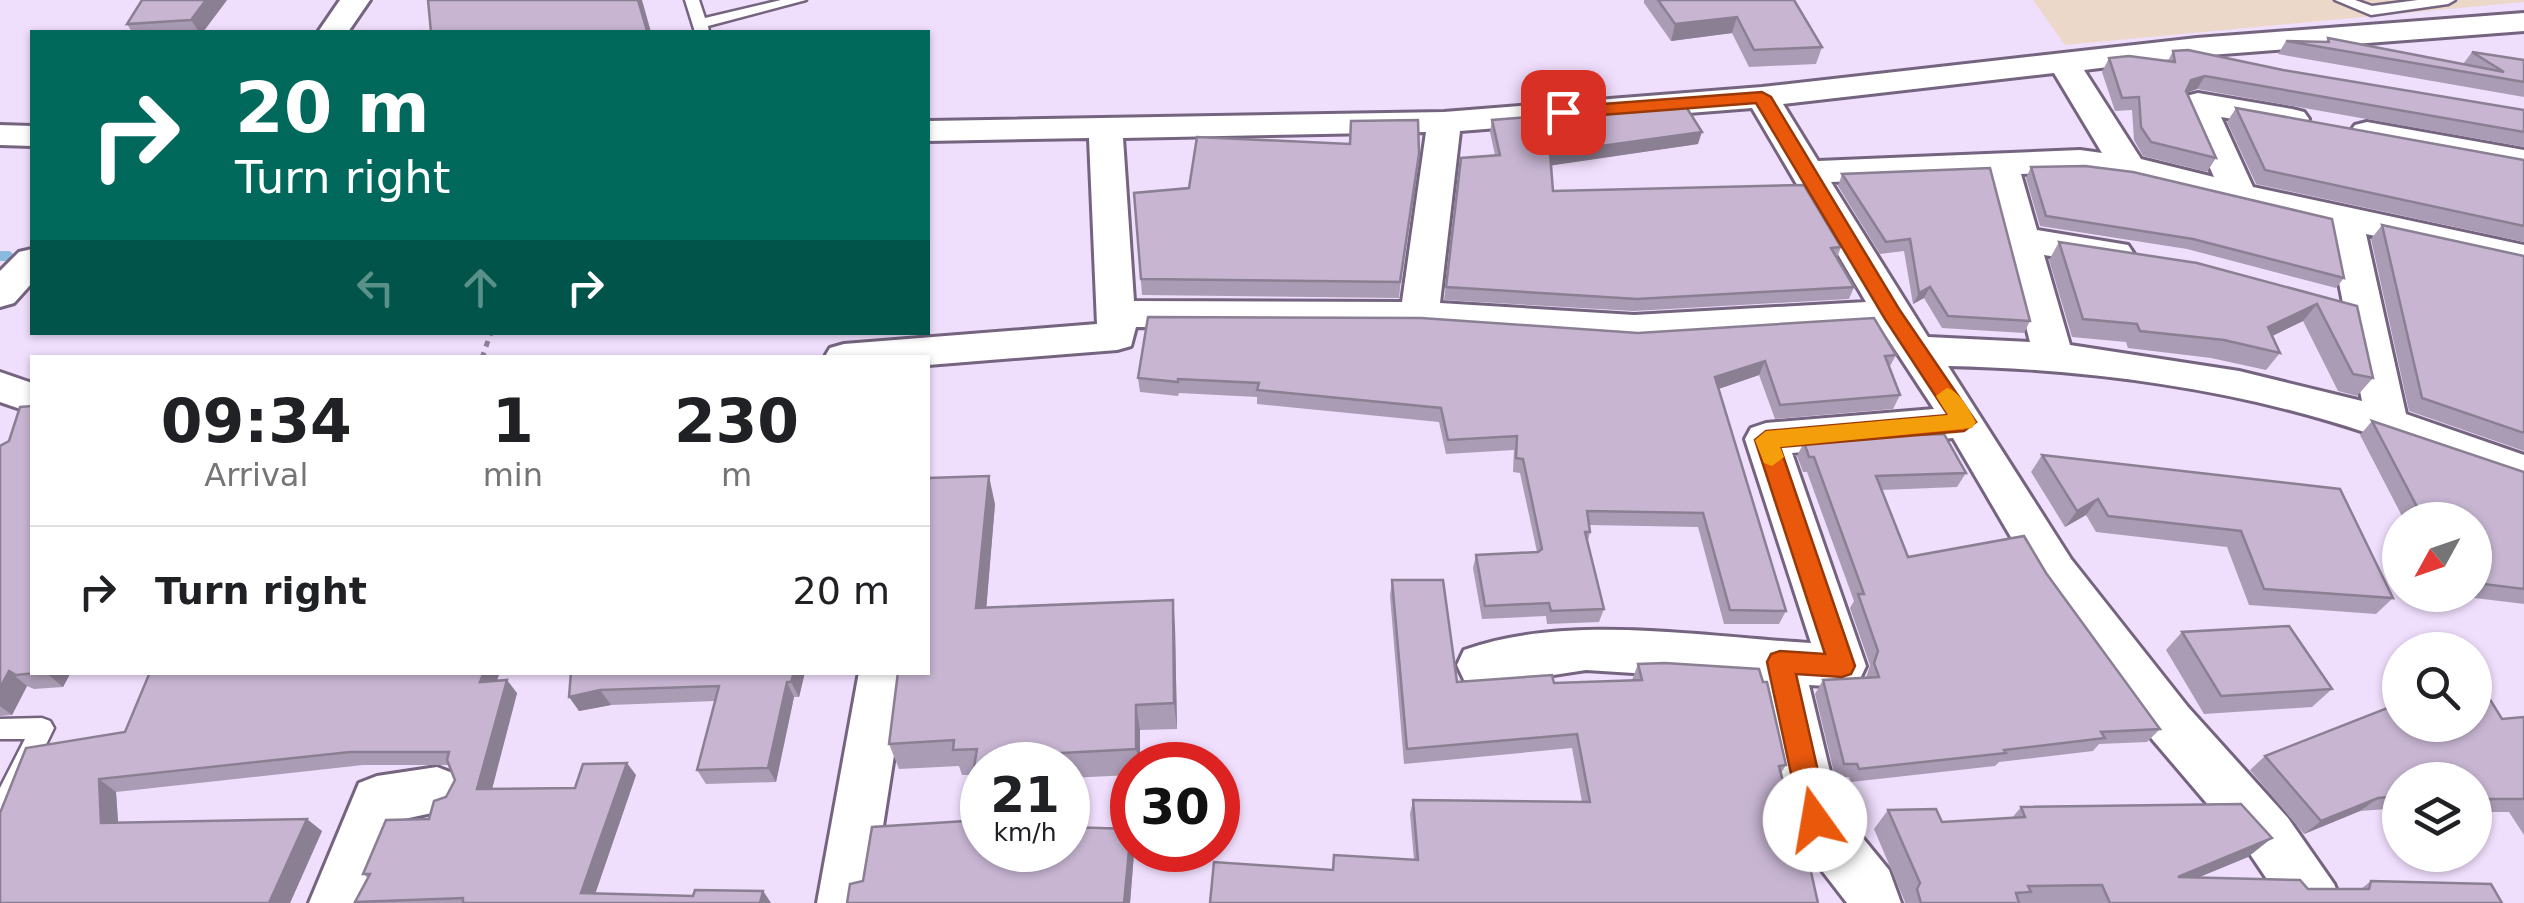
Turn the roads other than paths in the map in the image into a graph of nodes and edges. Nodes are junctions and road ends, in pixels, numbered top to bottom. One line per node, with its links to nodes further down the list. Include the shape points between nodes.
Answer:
1 (355, 0): 8 (street)
2 (692, 0): 7 (lane)
3 (799, 0): 7 (lane)
4 (2342, 0): 5 (lane, via 2371,11)
5 (2448, 0)
6 (2524, 22): 9 (street)
7 (700, 28)
8 (334, 30)
9 (2197, 48): 10 (street); 11 (street)
10 (2065, 65): 12 (street); 20 (street)
11 (2294, 74)
12 (1762, 97): 13 (street); 21 (street)
13 (1444, 122): 14 (street); 31 (street)
14 (1105, 130): 15 (street); 29 (street)
15 (930, 131)
16 (0, 135): 17 (street)
17 (30, 136)
18 (2524, 161): 22 (street, via 2198,103)
19 (2001, 164): 20 (street, via 2080,160); 21 (street); 24 (street)
20 (2128, 167): 22 (street)
21 (1810, 172): 30 (street)
22 (2239, 195): 23 (street)
23 (2344, 215): 25 (street); 38 (street, via 2346,307)
24 (2021, 238): 26 (street); 33 (street)
25 (2524, 257)
26 (2150, 260)
27 (30, 263): 28 (street)
28 (0, 294)
29 (1116, 314): 31 (street); 34 (street, via 1117,336)
30 (1892, 314): 31 (street, via 1634,329); 32 (street)
31 (1420, 315)
32 (1916, 351): 33 (street); 37 (street)
33 (2052, 356): 38 (street, via 2262,390)
34 (930, 360)
35 (0, 387): 36 (street)
36 (30, 397)
37 (1964, 422): 40 (street, via 1766,440 1842,666); 49 (street, via 2109,648 2269,836)
38 (2387, 424): 39 (street)
39 (2524, 472)
40 (1780, 662): 41 (street, via 1586,650); 48 (street, via 1815,820)
41 (1481, 665)
42 (882, 675): 47 (street)
43 (0, 729): 45 (lane, via 42,728)
44 (437, 791): 46 (street, via 376,800)
45 (0, 813)
46 (336, 903)
47 (844, 903)
48 (1874, 903)
49 (2315, 903)

